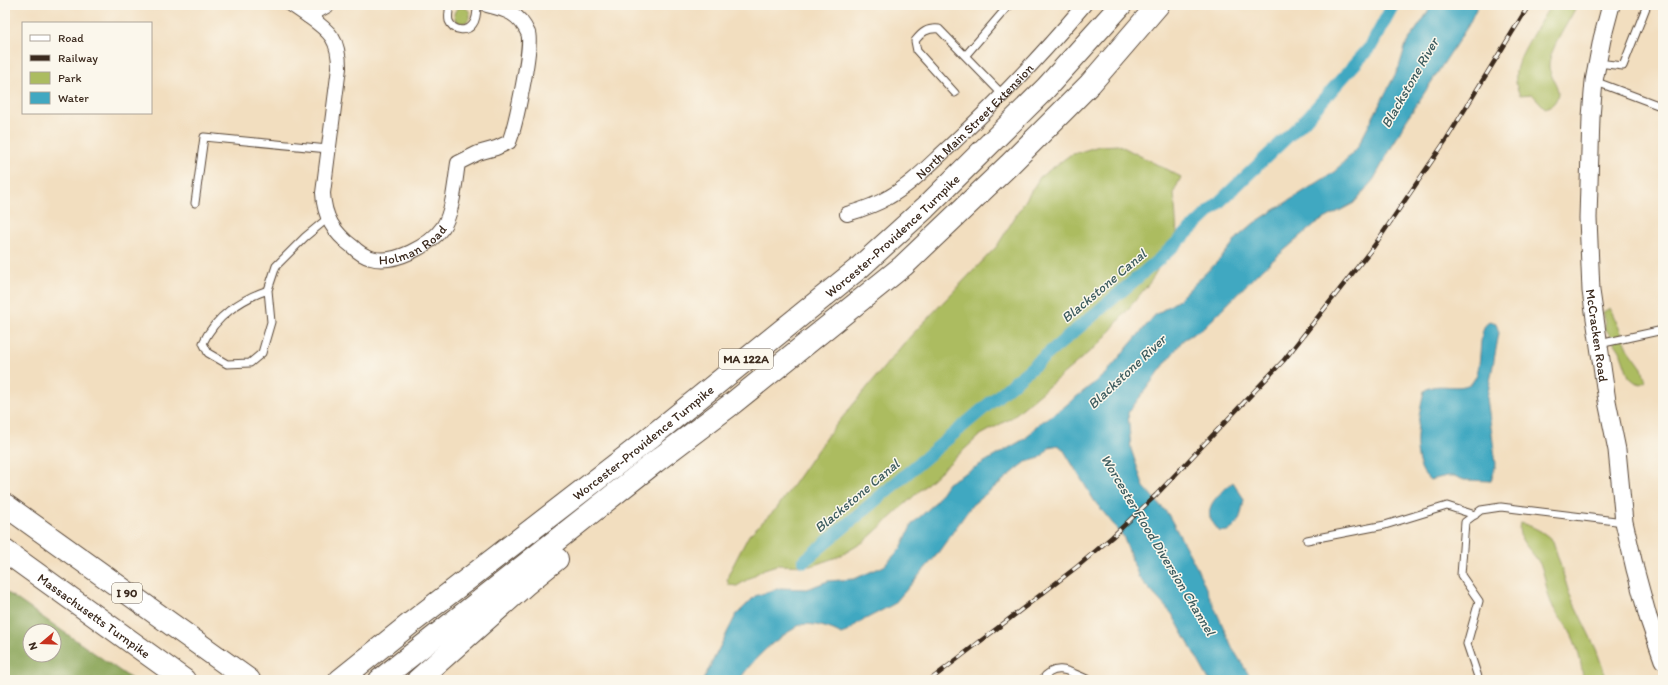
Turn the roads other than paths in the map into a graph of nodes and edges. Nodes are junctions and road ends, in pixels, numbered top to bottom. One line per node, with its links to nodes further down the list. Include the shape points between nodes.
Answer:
1 (292, 5): 12 (street, Holman Road)
2 (328, 5): 12 (street)
3 (450, 5): 4 (lane, via 449,21 460,30 467,29 473,24)
4 (477, 5)
5 (487, 5): 22 (street, Holman Road, via 509,10 521,21 529,35 525,72 514,130 509,142 458,163 446,220 434,238 408,253 380,259 365,256 341,237)
6 (1009, 5): 13 (lane)
7 (1084, 5): 17 (street, North Main Street Extension)
8 (1121, 5): 35 (highway, Worcester-Providence Turnpike / MA 122A, via 1046,88 925,208 859,268 631,453)
9 (1158, 5): 26 (highway, Worcester-Providence Turnpike / MA 122A, via 1090,84 903,266)
10 (1611, 5): 14 (street, McCracken Road)
11 (1646, 5): 14 (lane, via 1623,66)
12 (308, 16): 19 (street, Holman Road, via 331,34 339,58)
13 (966, 55): 16 (lane, via 939,29 931,28 921,32 915,41 917,51); 17 (lane)
14 (1598, 63): 15 (street, McCracken Road)
15 (1594, 81): 18 (lane); 25 (street, McCracken Road, via 1588,218 1592,291)
16 (956, 93)
17 (1003, 94): 21 (street, North Main Street Extension, via 913,180 889,197)
18 (1663, 107)
19 (328, 149): 20 (lane, via 204,137); 22 (street, Holman Road, via 323,193)
20 (195, 203)
21 (847, 214)
22 (328, 218): 23 (lane, via 276,266)
23 (268, 290): 23 (lane, via 271,322 262,353 250,363 227,364 208,353 203,343 209,330 231,309)
24 (1663, 330): 25 (lane)
25 (1599, 344): 29 (street, McCracken Road, via 1617,450)
26 (733, 403): 36 (highway, Worcester-Providence Turnpike / MA 122A); 37 (highway, via 688,452 525,585)
27 (5, 505): 34 (highway, I 90)
28 (1475, 515): 29 (lane, via 1481,510 1501,507); 30 (lane, via 1447,506 1385,525); 40 (lane, via 1465,522 1461,575 1479,601 1467,644)
29 (1624, 522): 32 (street, McCracken Road, via 1637,576)
30 (1307, 540)
31 (5, 551): 33 (highway, Massachusetts Turnpike)
32 (1663, 660)
33 (184, 680)
34 (249, 680)
35 (340, 680)
36 (380, 680)
37 (418, 680)
38 (1042, 680): 39 (lane, via 1054,669 1065,670)
39 (1090, 680)
40 (1480, 680)

